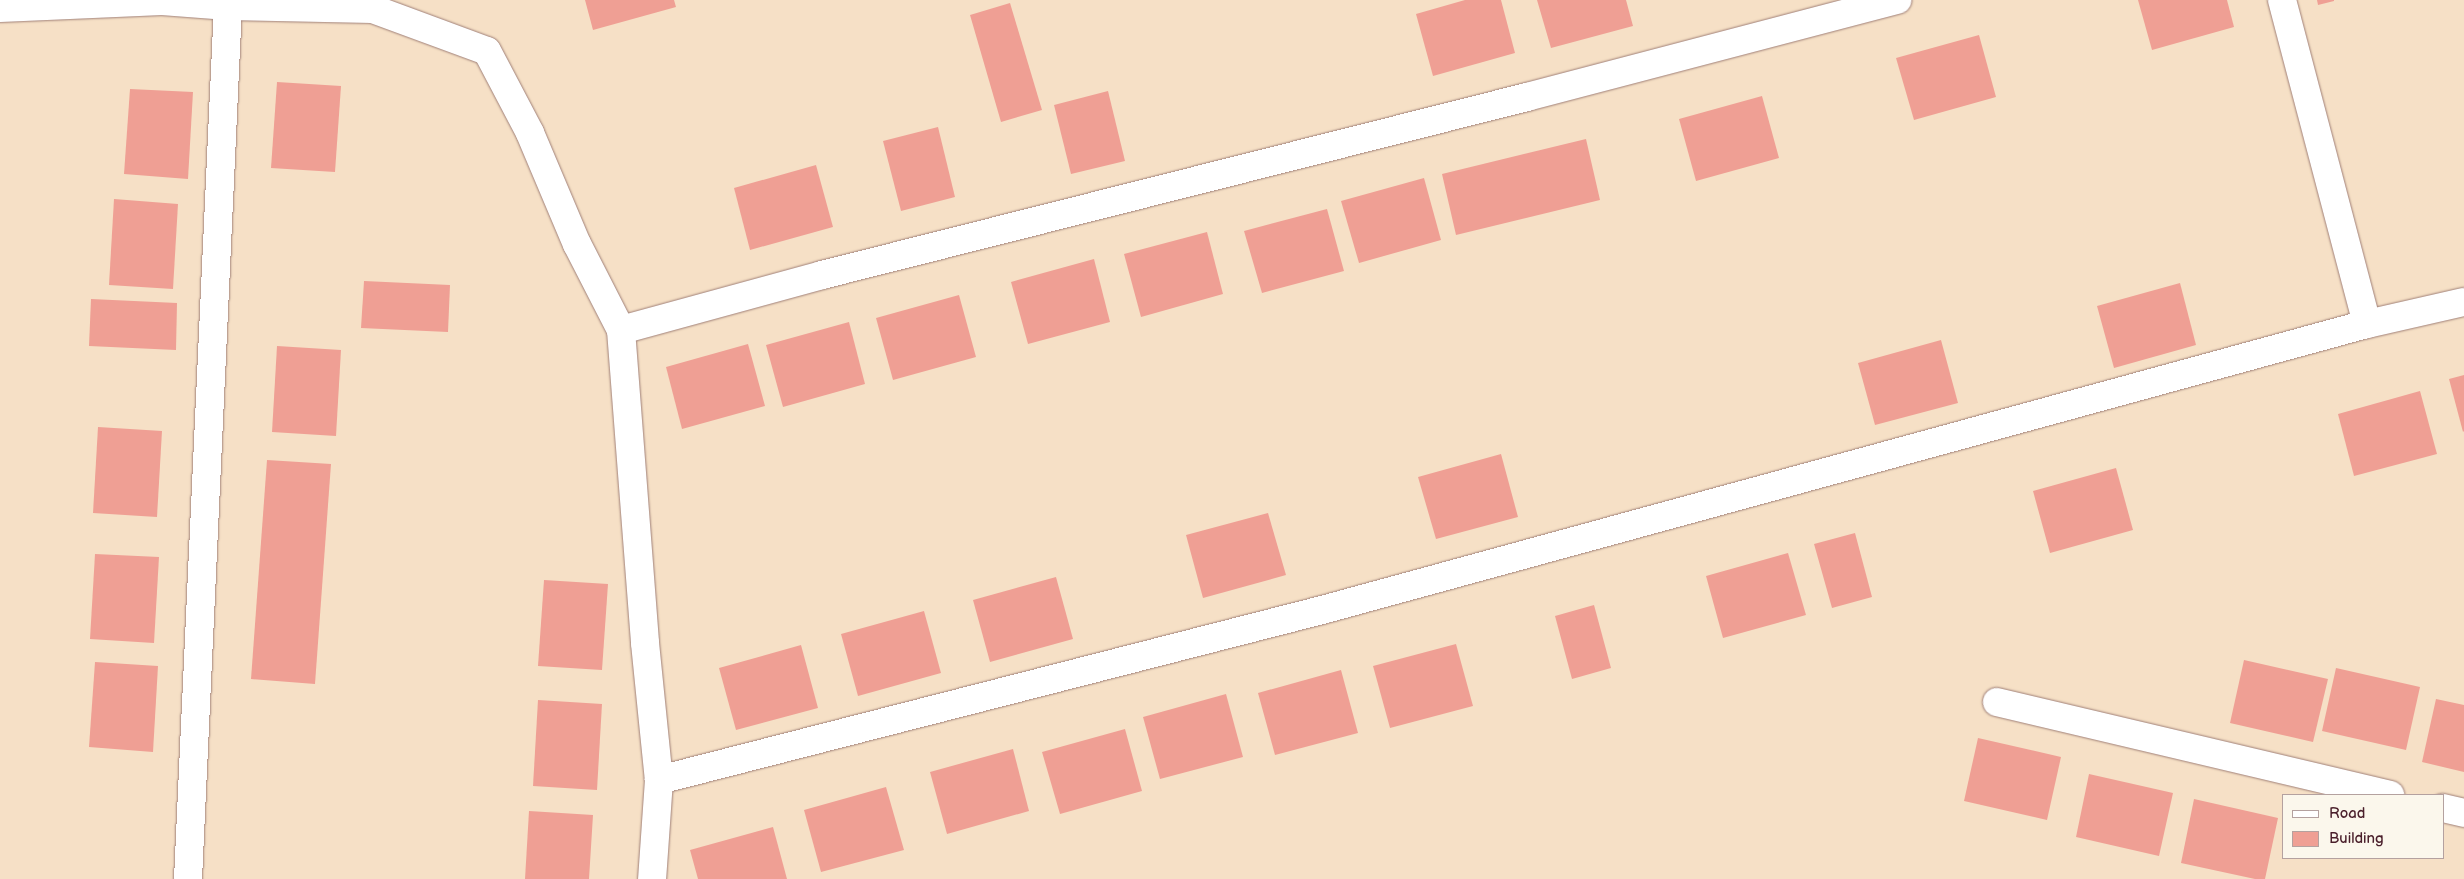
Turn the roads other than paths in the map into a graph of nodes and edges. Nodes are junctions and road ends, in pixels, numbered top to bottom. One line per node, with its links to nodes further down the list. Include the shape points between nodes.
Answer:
1 (162, 0): 5 (street); 6 (street)
2 (1898, 0): 9 (street, via 822,275)
3 (2282, 0): 8 (street)
4 (385, 5): 5 (street); 9 (street, via 487,51 530,133 577,244)
5 (228, 6): 15 (street)
6 (0, 8)
7 (2464, 302): 8 (street)
8 (2367, 324): 11 (street, via 1322,610)
9 (621, 330): 11 (street)
10 (1997, 702): 12 (street)
11 (659, 780): 16 (street)
12 (2386, 794)
13 (2444, 808): 14 (street)
14 (2464, 813)
15 (188, 879)
16 (652, 879)

